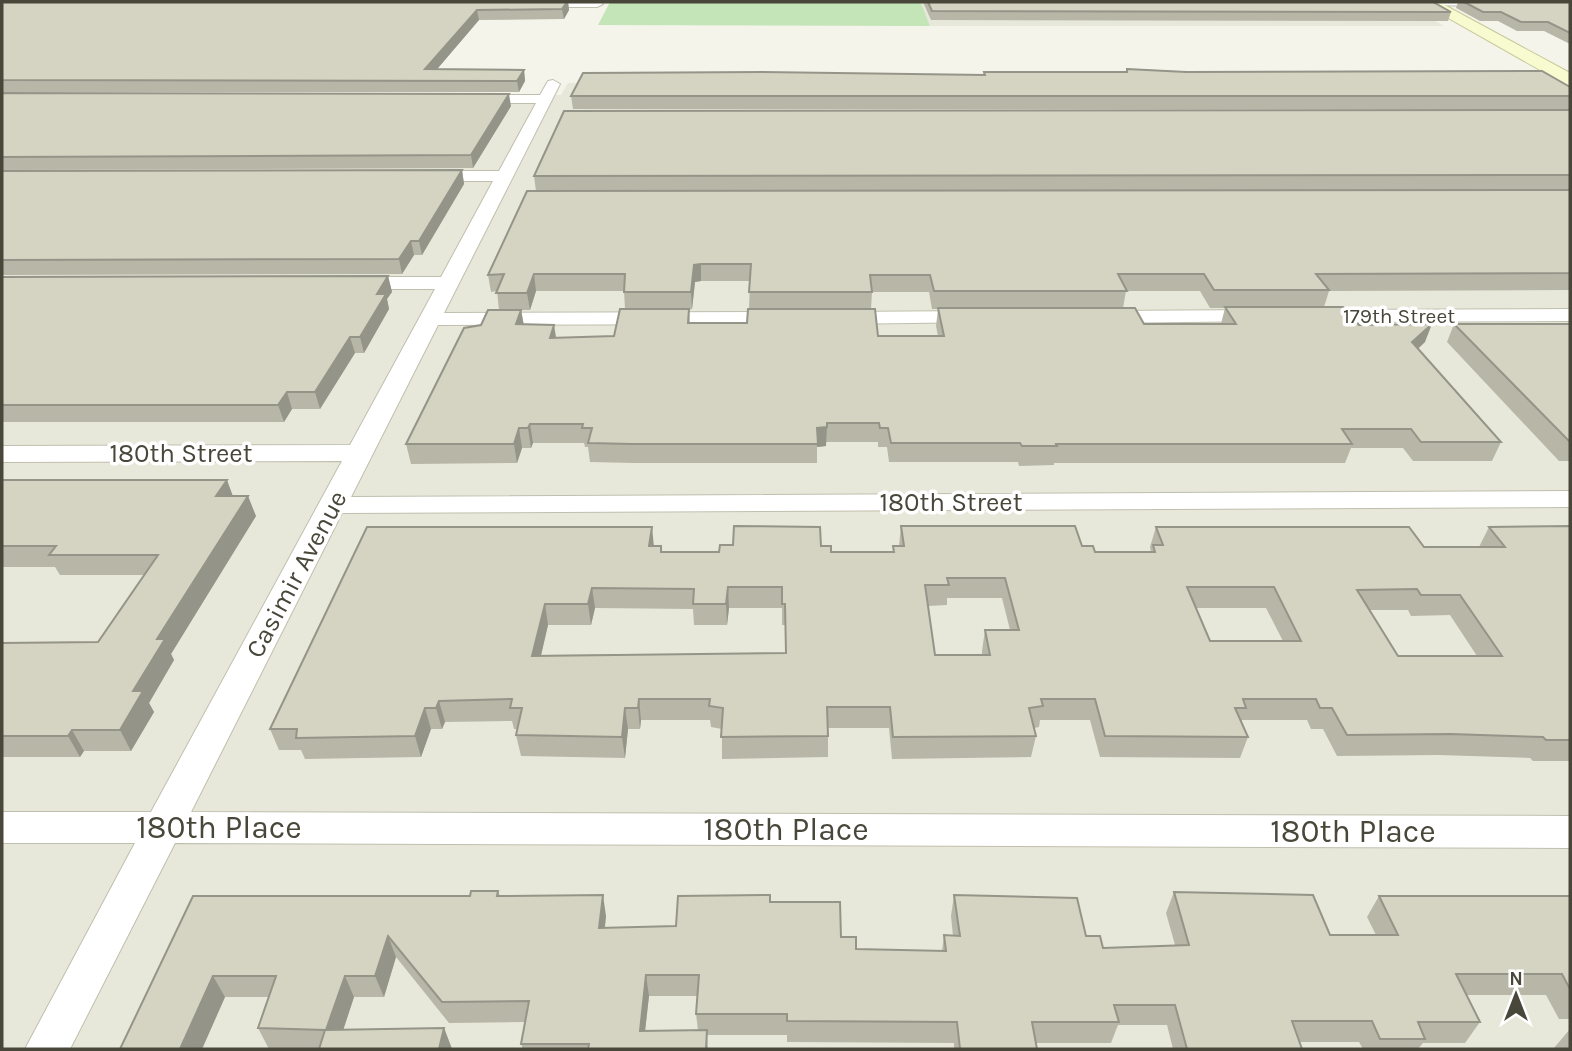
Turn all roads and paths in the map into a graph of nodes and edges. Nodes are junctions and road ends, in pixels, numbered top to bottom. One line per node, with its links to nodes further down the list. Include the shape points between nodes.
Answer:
1 (1356, 2): 2 (street)
2 (1429, 2): 3 (street); 6 (main road)
3 (1570, 3)
4 (514, 4): 5 (street)
5 (595, 6)
6 (1570, 81)
7 (462, 99): 9 (street, Casimir Avenue, via 546,104)
8 (407, 176): 9 (street)
9 (502, 191): 11 (street, Casimir Avenue)
10 (337, 283): 11 (street)
11 (449, 283): 15 (street, Casimir Avenue)
12 (1570, 315): 14 (street, 179th Street)
13 (1000, 317): 15 (street)
14 (1084, 317)
15 (430, 319): 16 (street, Casimir Avenue)
16 (360, 453): 17 (street, 180th Street); 19 (street, Casimir Avenue)
17 (2, 454)
18 (1570, 499): 19 (street, 180th Street)
19 (332, 505): 21 (street, Casimir Avenue)
20 (2, 827): 21 (street, 180th Place)
21 (163, 827): 22 (street, 180th Place); 23 (street, Casimir Avenue)
22 (1570, 832)
23 (47, 1049)

